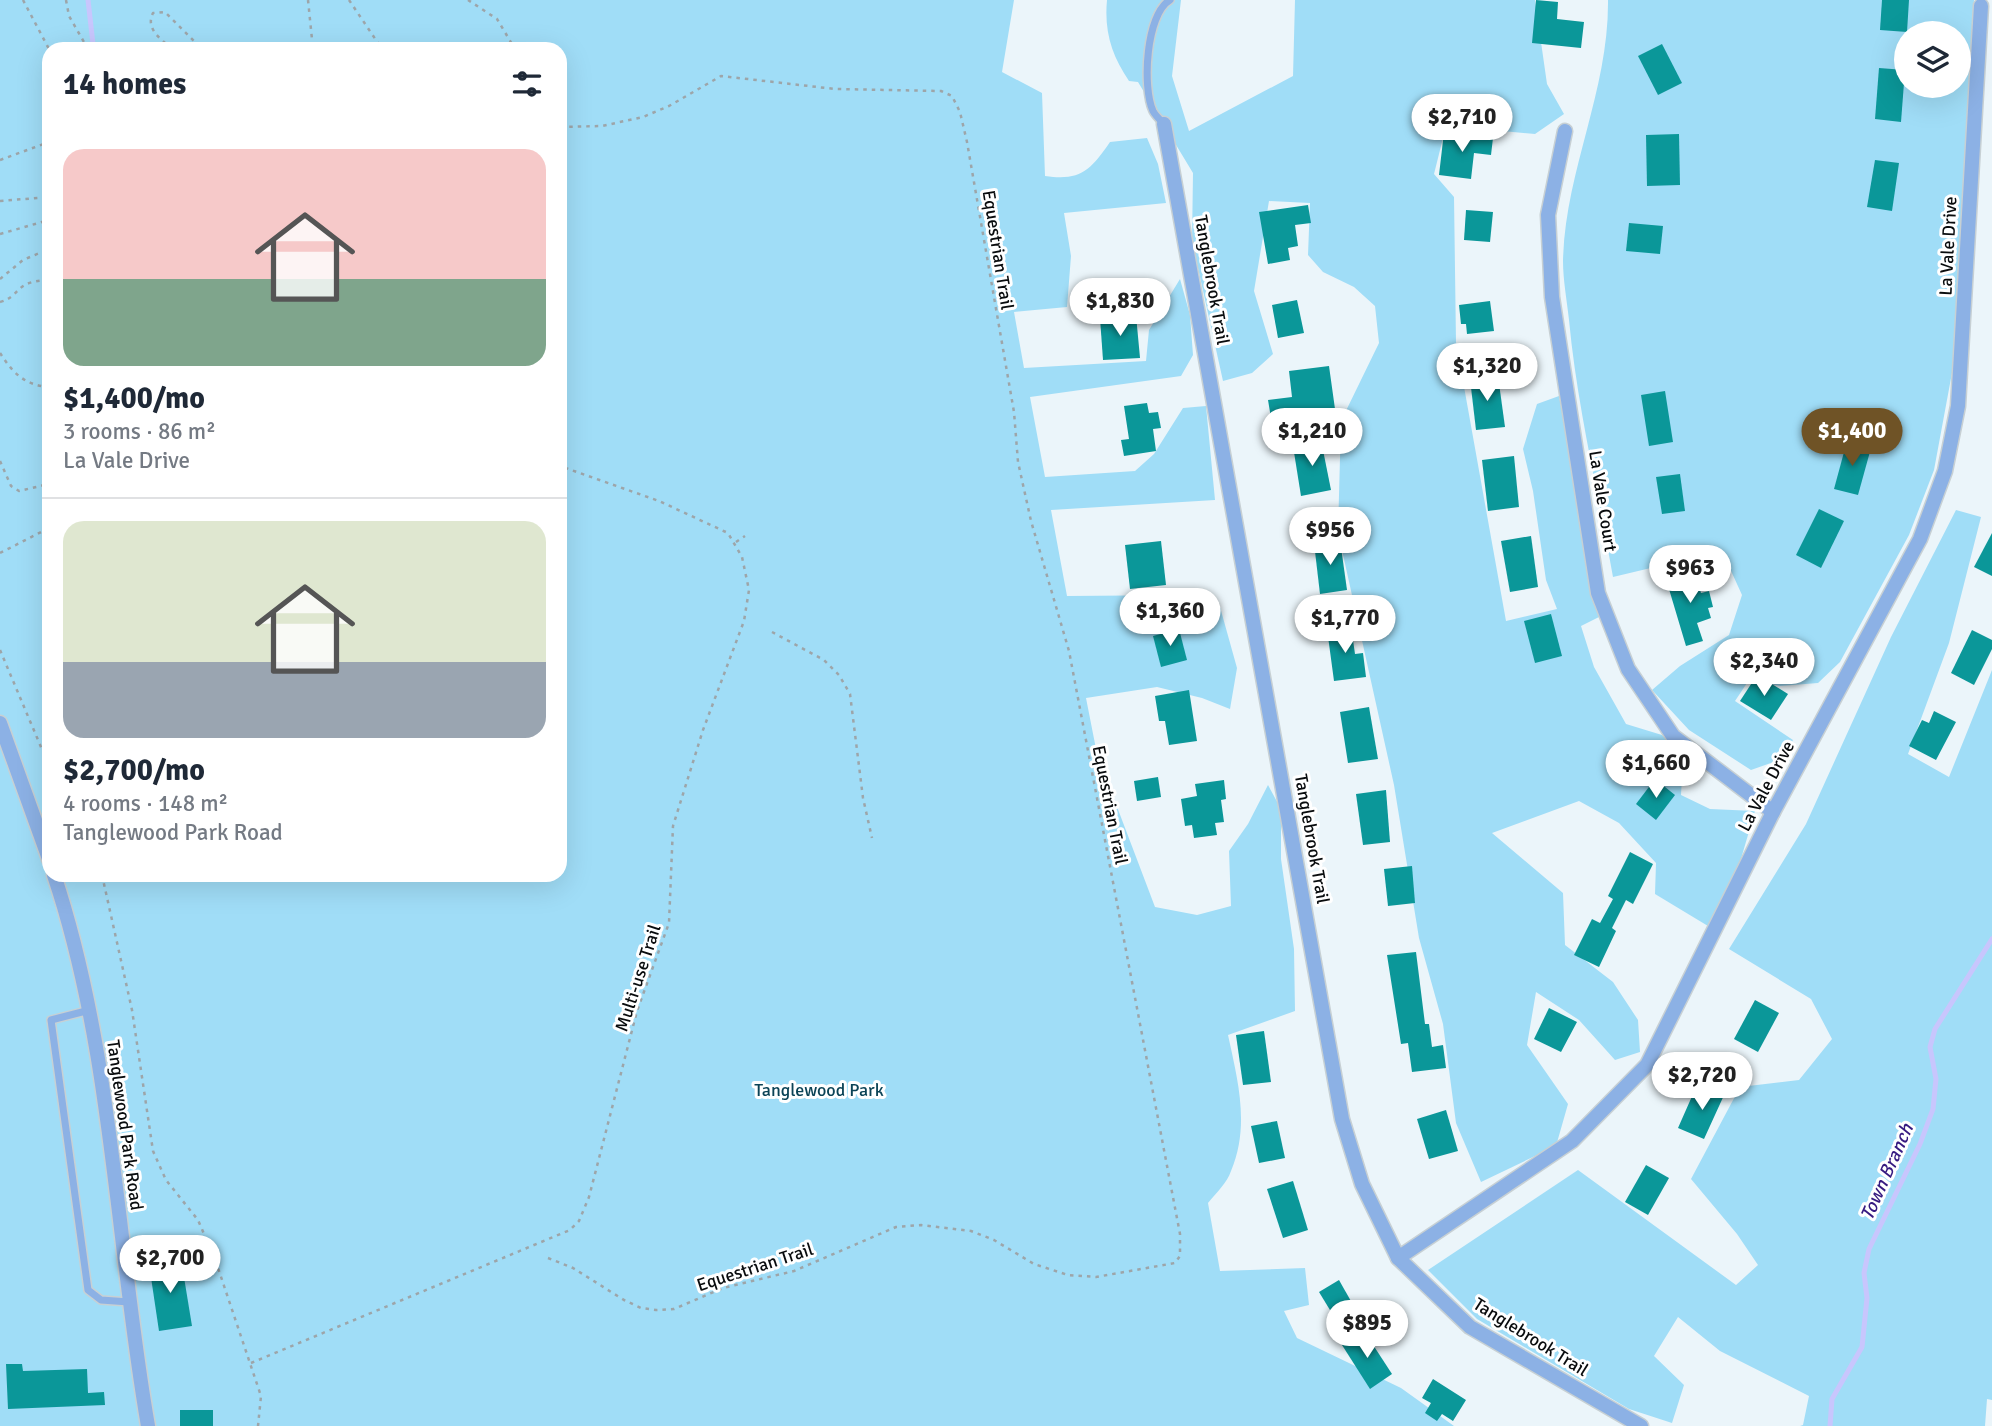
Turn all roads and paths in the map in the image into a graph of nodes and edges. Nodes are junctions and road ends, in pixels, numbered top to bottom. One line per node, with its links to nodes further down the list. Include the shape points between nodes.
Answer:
1 (23, 0): 8 (path)
2 (66, 0): 9 (path, via 69,16)
3 (308, 0): 12 (path)
4 (349, 0): 13 (path)
5 (468, 0): 14 (path, via 497,19)
6 (1170, 0): 15 (lane, via 1161,5 1152,24 1149,48 1153,110)
7 (1981, 6): 41 (street, La Vale Drive, via 1958,407 1945,471 1920,539)
8 (45, 42)
9 (84, 42)
10 (165, 42): 11 (path, via 150,24 153,13 165,12)
11 (195, 42)
12 (312, 42)
13 (377, 42)
14 (512, 42)
15 (1164, 124): 48 (street, Tanglebrook Trail, via 1342,1119 1362,1184)
16 (567, 127): 47 (path, Equestrian Trail, via 602,126 643,117 721,76 835,89 941,91 952,96 960,112 973,175 1014,412 1018,462 1069,651 1180,1234 1180,1256 1175,1263 1096,1277 1049,1271 971,1231 896,1227 767,1280 723,1288 674,1309 656,1310 624,1300)
17 (1564, 131): 41 (street, La Vale Court, via 1548,215 1552,297 1598,593 1628,668 1673,736)
18 (42, 145): 19 (path)
19 (0, 160)
20 (42, 198): 21 (path)
21 (0, 201)
22 (42, 222): 23 (path)
23 (0, 234)
24 (42, 251): 25 (path)
25 (0, 279)
26 (42, 280): 27 (path, via 24,283)
27 (0, 302)
28 (0, 353): 29 (path, via 15,374)
29 (42, 386)
30 (0, 461): 32 (path, via 11,486 19,491)
31 (567, 469): 35 (path, via 705,521)
32 (42, 486)
33 (42, 532): 36 (path)
34 (745, 536): 35 (path)
35 (735, 542): 50 (path, Multi-use Trail, via 749,590 744,621 673,826 669,923 637,1011 621,1083 579,1221 570,1230)
36 (0, 553)
37 (772, 632): 42 (path, via 824,660 850,694)
38 (0, 650): 40 (path)
39 (0, 723): 43 (street)
40 (42, 749)
41 (1773, 812): 48 (street, La Vale Drive, via 1647,1065 1572,1141)
42 (872, 838)
43 (42, 840)
44 (56, 882): 46 (street, Tanglewood Park Road, via 75,938)
45 (104, 882): 50 (path, via 132,1010 153,1151 166,1180 204,1233)
46 (90, 1010): 49 (street, Tanglewood Park Road); 49 (lane, via 51,1020 80,1238 88,1290 102,1300)
47 (548, 1258)
48 (1398, 1258): 53 (street, Tanglebrook Trail, via 1470,1327)
49 (130, 1302): 51 (street, Tanglewood Park Road)
50 (251, 1363): 52 (path, via 261,1396)
51 (148, 1426)
52 (258, 1426)
53 (1641, 1426)

